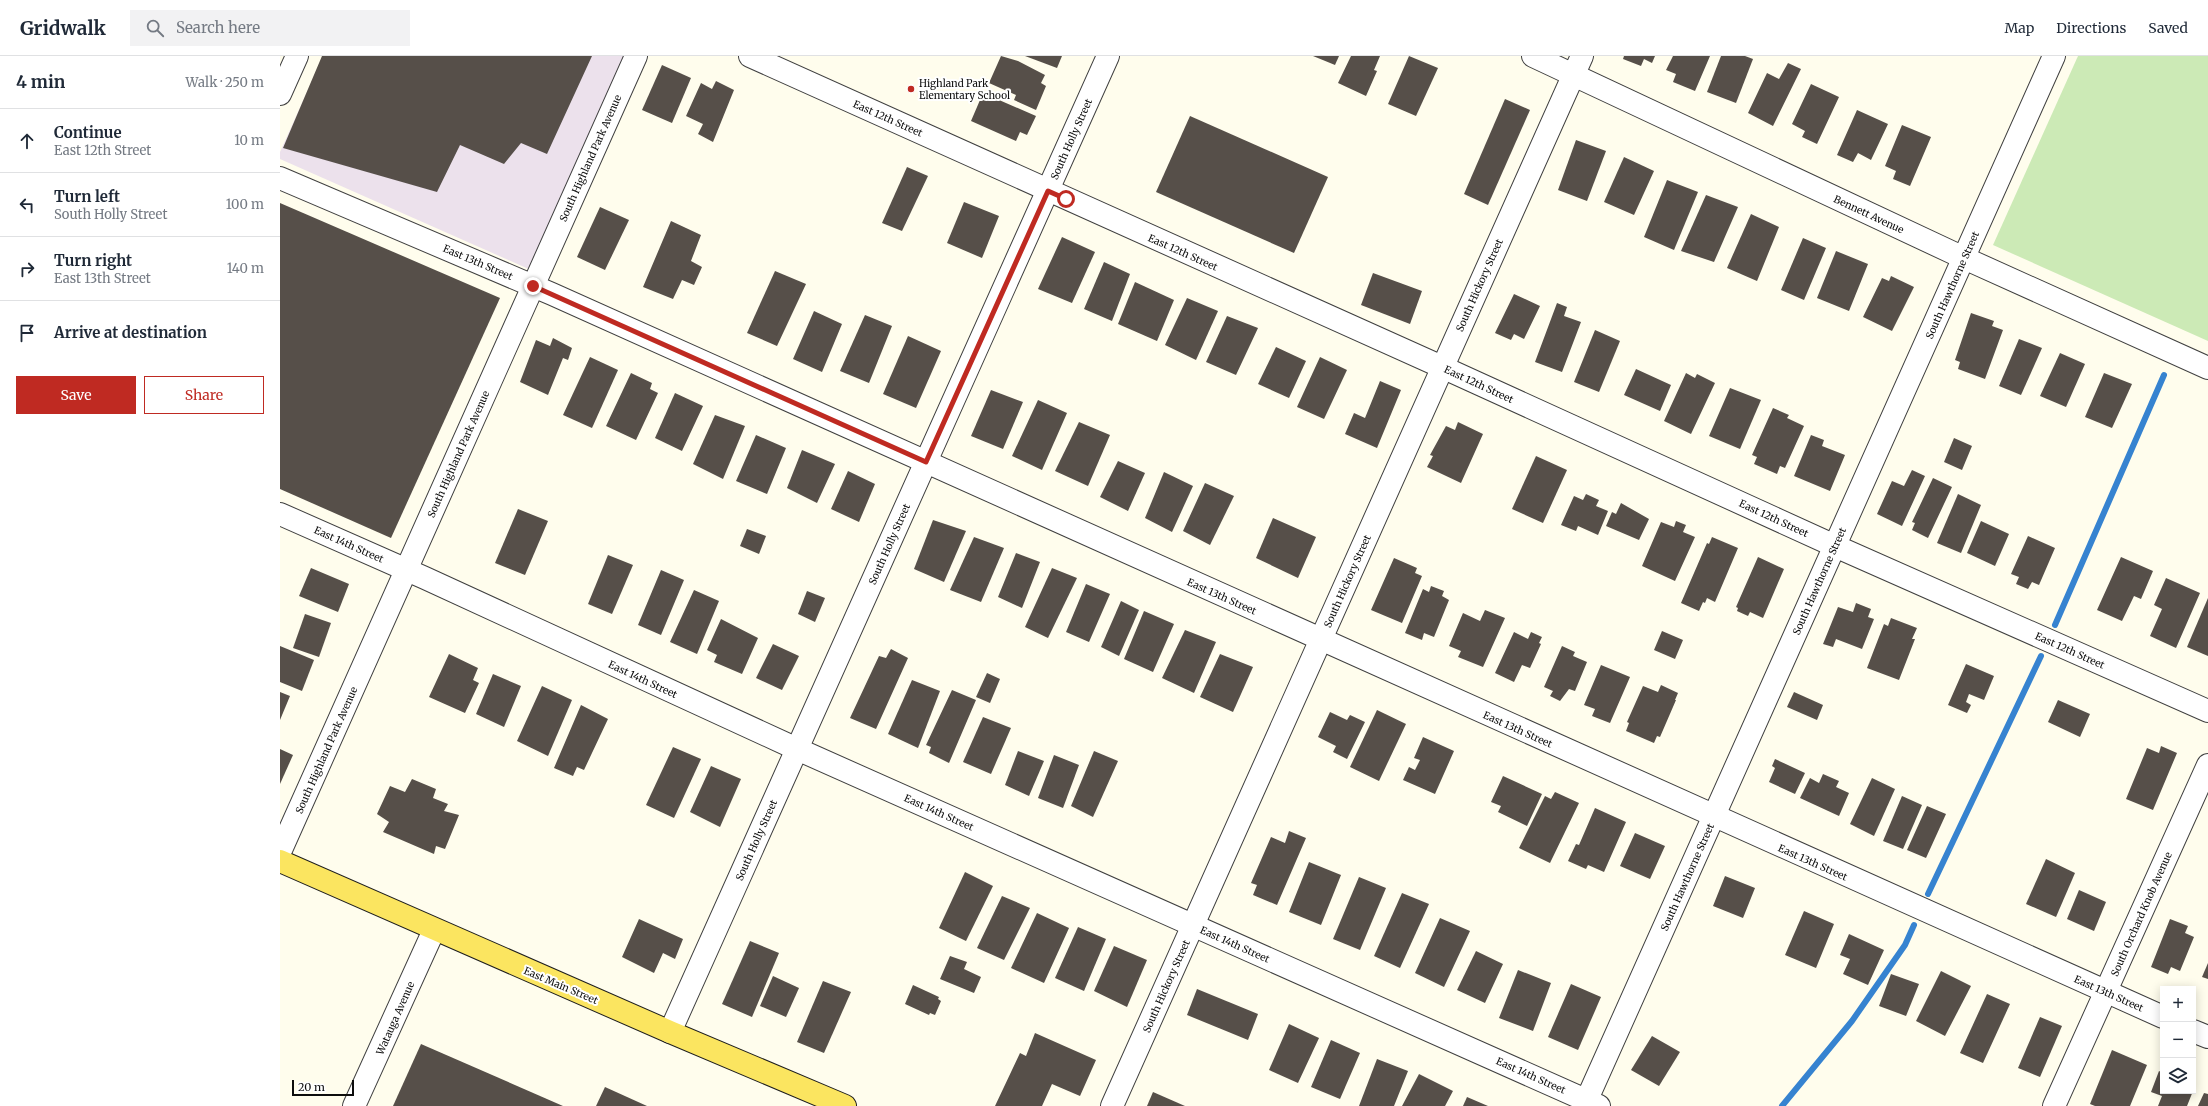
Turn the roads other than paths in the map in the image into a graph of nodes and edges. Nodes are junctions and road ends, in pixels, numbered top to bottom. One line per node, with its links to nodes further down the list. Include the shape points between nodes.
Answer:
1 (297, 56): 8 (street)
2 (636, 56): 12 (street, South Highland Park Avenue)
3 (750, 56): 10 (street, East 12th Street)
4 (1108, 56): 10 (street, South Holly Street)
5 (1533, 56): 7 (street, Bennett Avenue)
6 (2054, 56): 11 (street, South Hawthorne Street)
7 (1578, 65): 11 (street, Bennett Avenue); 13 (street, South Hickory Street)
8 (280, 94)
9 (280, 178): 12 (street, East 13th Street)
10 (1048, 191): 13 (street, East 12th Street); 15 (street, South Holly Street)
11 (1964, 258): 14 (street, Bennett Avenue); 17 (street, South Hawthorne Street)
12 (533, 286): 15 (street, East 13th Street); 18 (street, South Highland Park Avenue)
13 (1442, 367): 17 (street, East 12th Street); 19 (street, South Hickory Street)
14 (2208, 368)
15 (926, 462): 19 (street, East 13th Street); 21 (street, South Holly Street)
16 (280, 514): 18 (street, East 14th Street)
17 (1835, 546): 20 (street, East 12th Street); 23 (street, South Hawthorne Street)
18 (406, 570): 21 (street, East 14th Street); 24 (street, South Highland Park Avenue)
19 (1320, 640): 23 (street, East 13th Street); 26 (street, South Hickory Street)
20 (2208, 711)
21 (797, 749): 26 (street, East 14th Street); 30 (street, South Holly Street)
22 (2208, 765): 28 (street, South Orchard Knob Avenue)
23 (1713, 817): 28 (street, East 13th Street); 33 (street, South Hawthorne Street)
24 (280, 852)
25 (280, 861): 27 (main road, East Main Street)
26 (1193, 925): 33 (street, East 14th Street); 36 (street, South Hickory Street)
27 (434, 930): 30 (main road, East Main Street); 34 (street, Watauga Avenue)
28 (2106, 992): 29 (street, East 13th Street); 37 (street, South Orchard Knob Avenue)
29 (2160, 1016)
30 (670, 1032): 35 (main road, East Main Street)
31 (2196, 1032): 32 (street)
32 (2208, 1037)
33 (1590, 1104)
34 (354, 1106)
35 (845, 1106)
36 (1112, 1106)
37 (2054, 1106)

